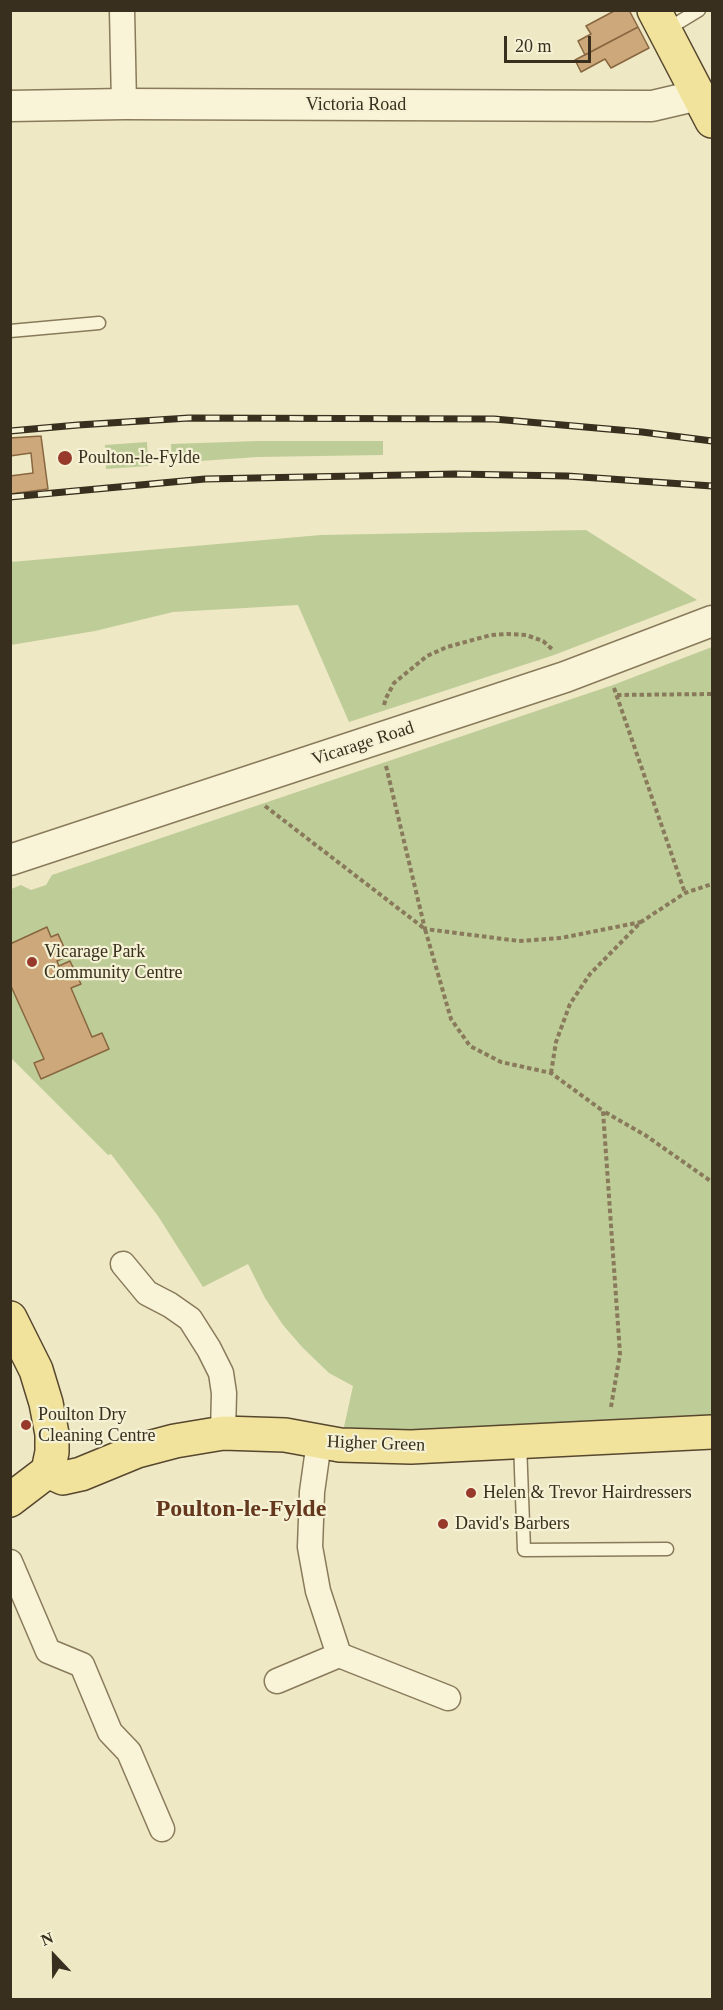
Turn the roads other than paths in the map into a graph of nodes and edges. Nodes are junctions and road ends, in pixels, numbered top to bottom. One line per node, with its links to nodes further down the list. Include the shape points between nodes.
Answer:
1 (122, 10): 4 (street)
2 (699, 10): 3 (lane)
3 (659, 21): 6 (main road)
4 (124, 104): 5 (street, Victoria Road); 6 (street, Victoria Road)
5 (10, 106)
6 (706, 108)
7 (99, 323): 8 (lane)
8 (10, 331)
9 (712, 621): 10 (street, Vicarage Road, via 565,677)
10 (10, 860)
11 (123, 1264): 14 (street, via 147,1293 190,1318 209,1349 221,1374)
12 (14, 1332): 17 (main road, via 36,1370 52,1434)
13 (712, 1432): 16 (main road, Higher Green)
14 (223, 1433): 15 (main road, Higher Green, via 285,1435); 17 (main road, Higher Green, via 137,1451 63,1478)
15 (319, 1442): 16 (main road, Higher Green, via 400,1447); 21 (street, via 310,1547 318,1591)
16 (520, 1442): 19 (lane, via 524,1550)
17 (48, 1471): 18 (main road)
18 (10, 1500)
19 (667, 1549)
20 (10, 1562): 24 (street, via 48,1651 82,1665 110,1732 129,1752)
21 (339, 1655): 22 (street); 23 (street)
22 (277, 1681)
23 (448, 1698)
24 (162, 1829)

